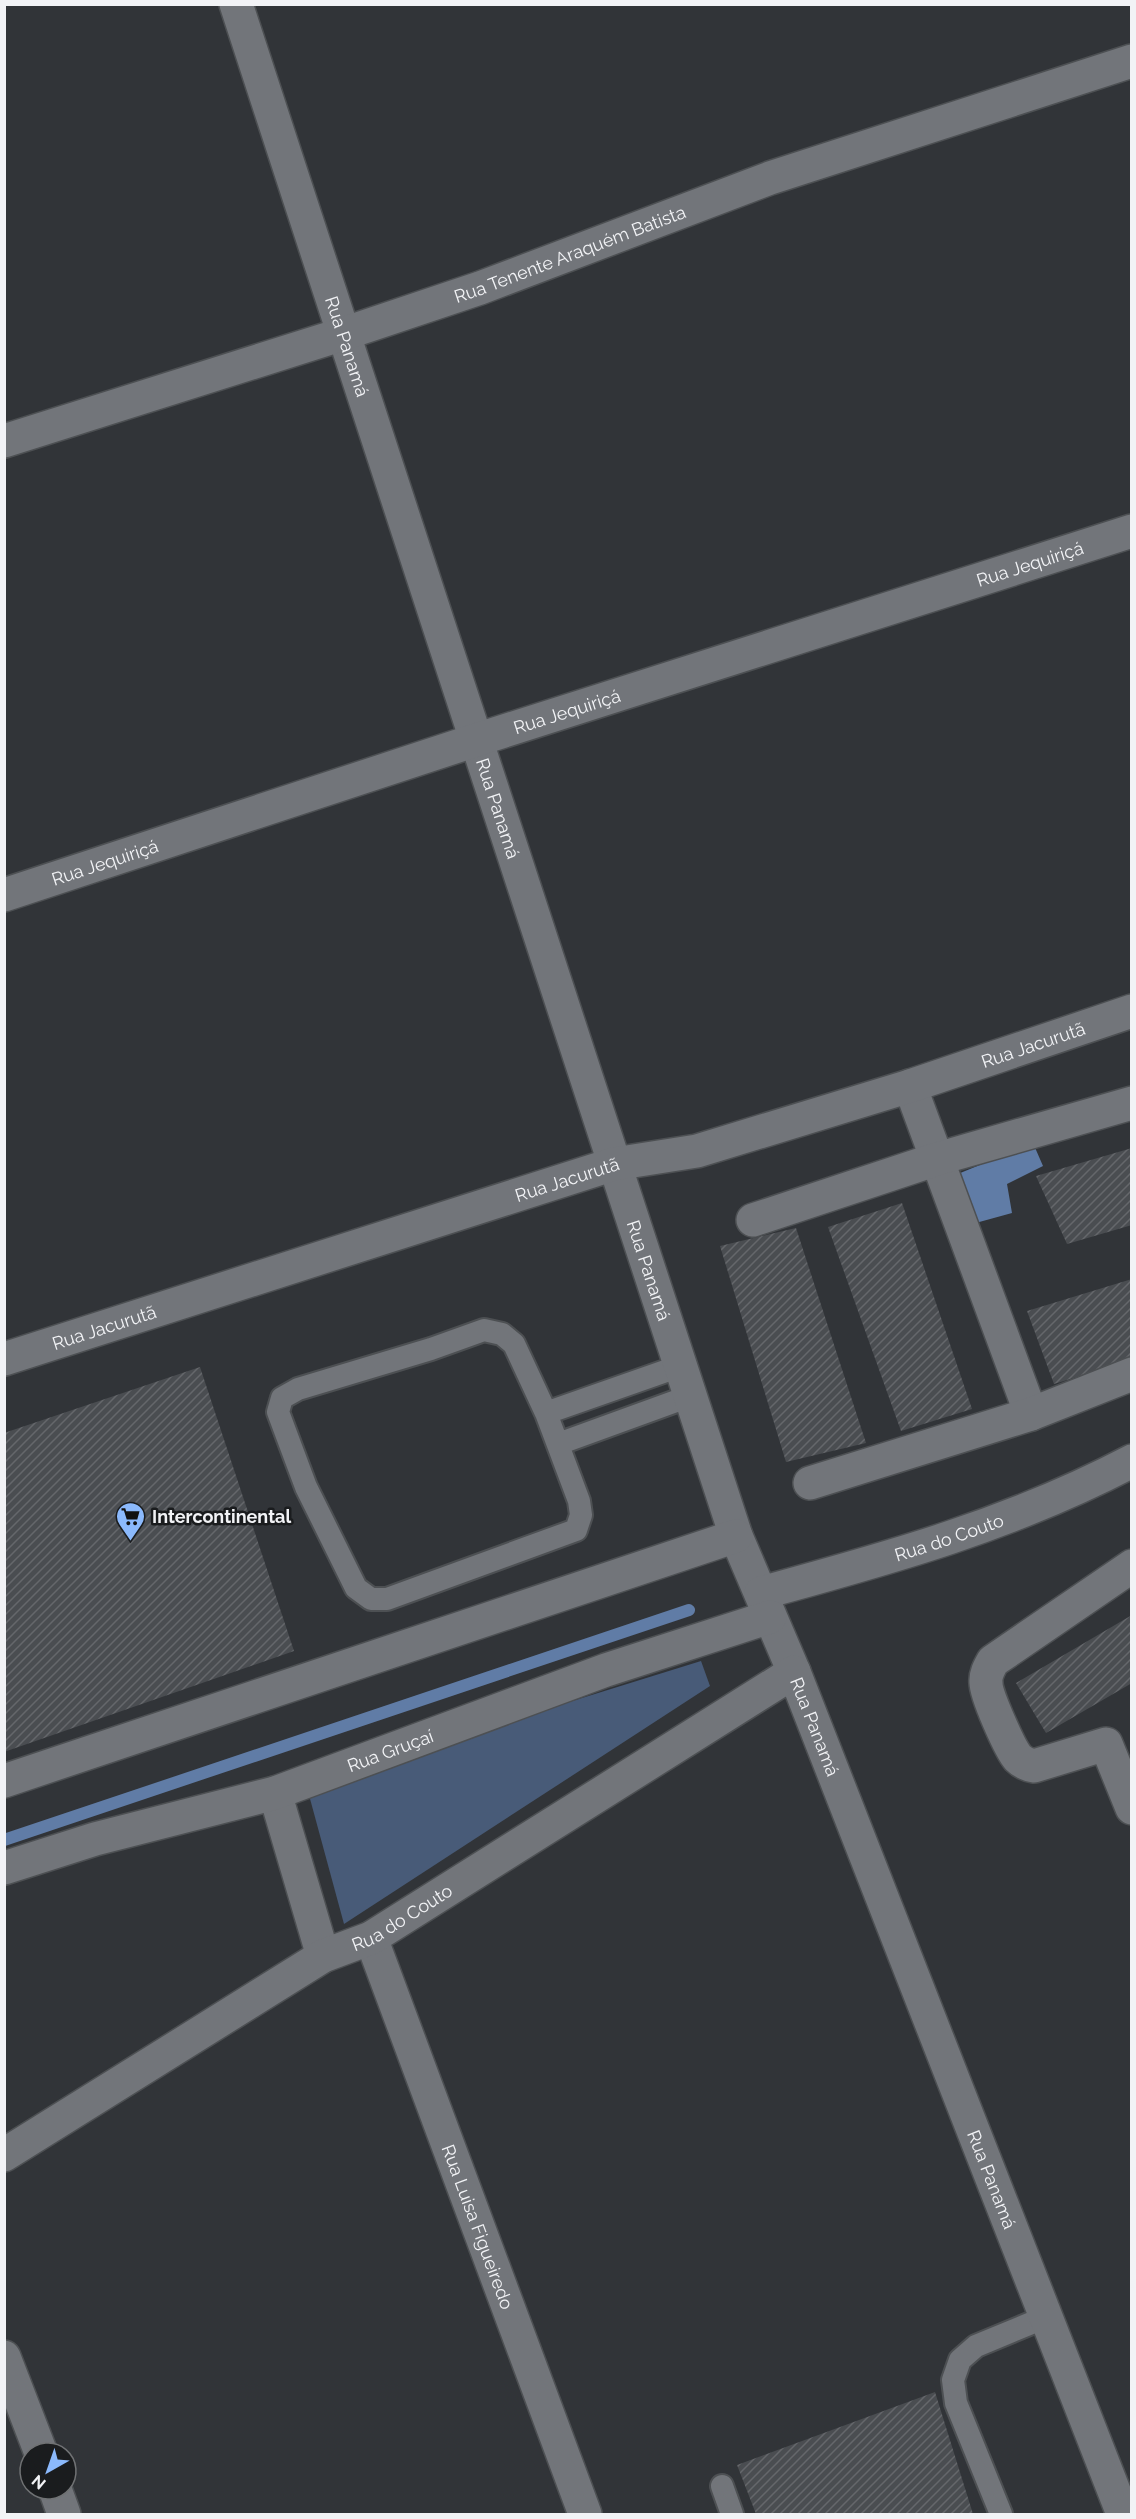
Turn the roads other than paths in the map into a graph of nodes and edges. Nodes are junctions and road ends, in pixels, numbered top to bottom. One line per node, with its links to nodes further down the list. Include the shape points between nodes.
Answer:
1 (236, 4): 3 (street, Rua Panamá)
2 (1131, 61): 3 (street, Rua Tenente Araquém Batista, via 770,178 480,288)
3 (343, 334): 4 (street, Rua Tenente Araquém Batista); 6 (street, Rua Panamá)
4 (4, 441)
5 (1131, 531): 6 (street, Rua Jequiriçá)
6 (476, 740): 7 (street, Rua Jequiriçá); 12 (street, Rua Panamá)
7 (4, 895)
8 (1131, 1011): 9 (street, Rua Jacurutã)
9 (910, 1086): 11 (street); 12 (street, Rua Jacurutã, via 697,1151)
10 (1131, 1102): 11 (street)
11 (937, 1160): 13 (street); 18 (street)
12 (614, 1164): 14 (street, Rua Jacurutã); 16 (street, Rua Panamá)
13 (753, 1220)
14 (4, 1359)
15 (1131, 1374): 18 (street)
16 (685, 1381): 17 (lane); 19 (lane); 22 (street, Rua Panamá)
17 (546, 1413): 19 (lane); 19 (lane, via 514,1344 502,1334 484,1330 431,1350 298,1389 282,1398 278,1412 306,1487 356,1588 371,1599 387,1599 576,1530 581,1515 579,1501)
18 (1031, 1414): 21 (street)
19 (558, 1444)
20 (1131, 1461): 24 (street, Rua do Couto, via 1016,1516 886,1559)
21 (810, 1483)
22 (736, 1536): 24 (street, Rua Panamá); 27 (street)
23 (1131, 1566): 26 (street, via 993,1661 985,1684 1017,1756 1026,1764 1034,1766)
24 (766, 1605): 25 (street, Rua Panamá); 28 (street, Rua Gruçaí, via 606,1670)
25 (794, 1672): 31 (street, Rua do Couto); 34 (street, Rua Panamá)
26 (1119, 1737): 29 (street)
27 (4, 1781)
28 (275, 1793): 30 (street, Rua Gruçaí, via 95,1839); 32 (street)
29 (1131, 1808)
30 (4, 1868)
31 (371, 1938): 32 (street, Rua do Couto); 38 (street, Rua Luisa Figueiredo)
32 (323, 1956): 33 (street, Rua do Couto)
33 (4, 2155)
34 (1046, 2318): 40 (lane, via 976,2346 960,2360 953,2380 956,2403); 41 (street, Rua Panamá)
35 (4, 2357): 36 (street)
36 (36, 2441)
37 (722, 2486): 39 (lane)
38 (585, 2514)
39 (732, 2514)
40 (1001, 2514)
41 (1123, 2514)

